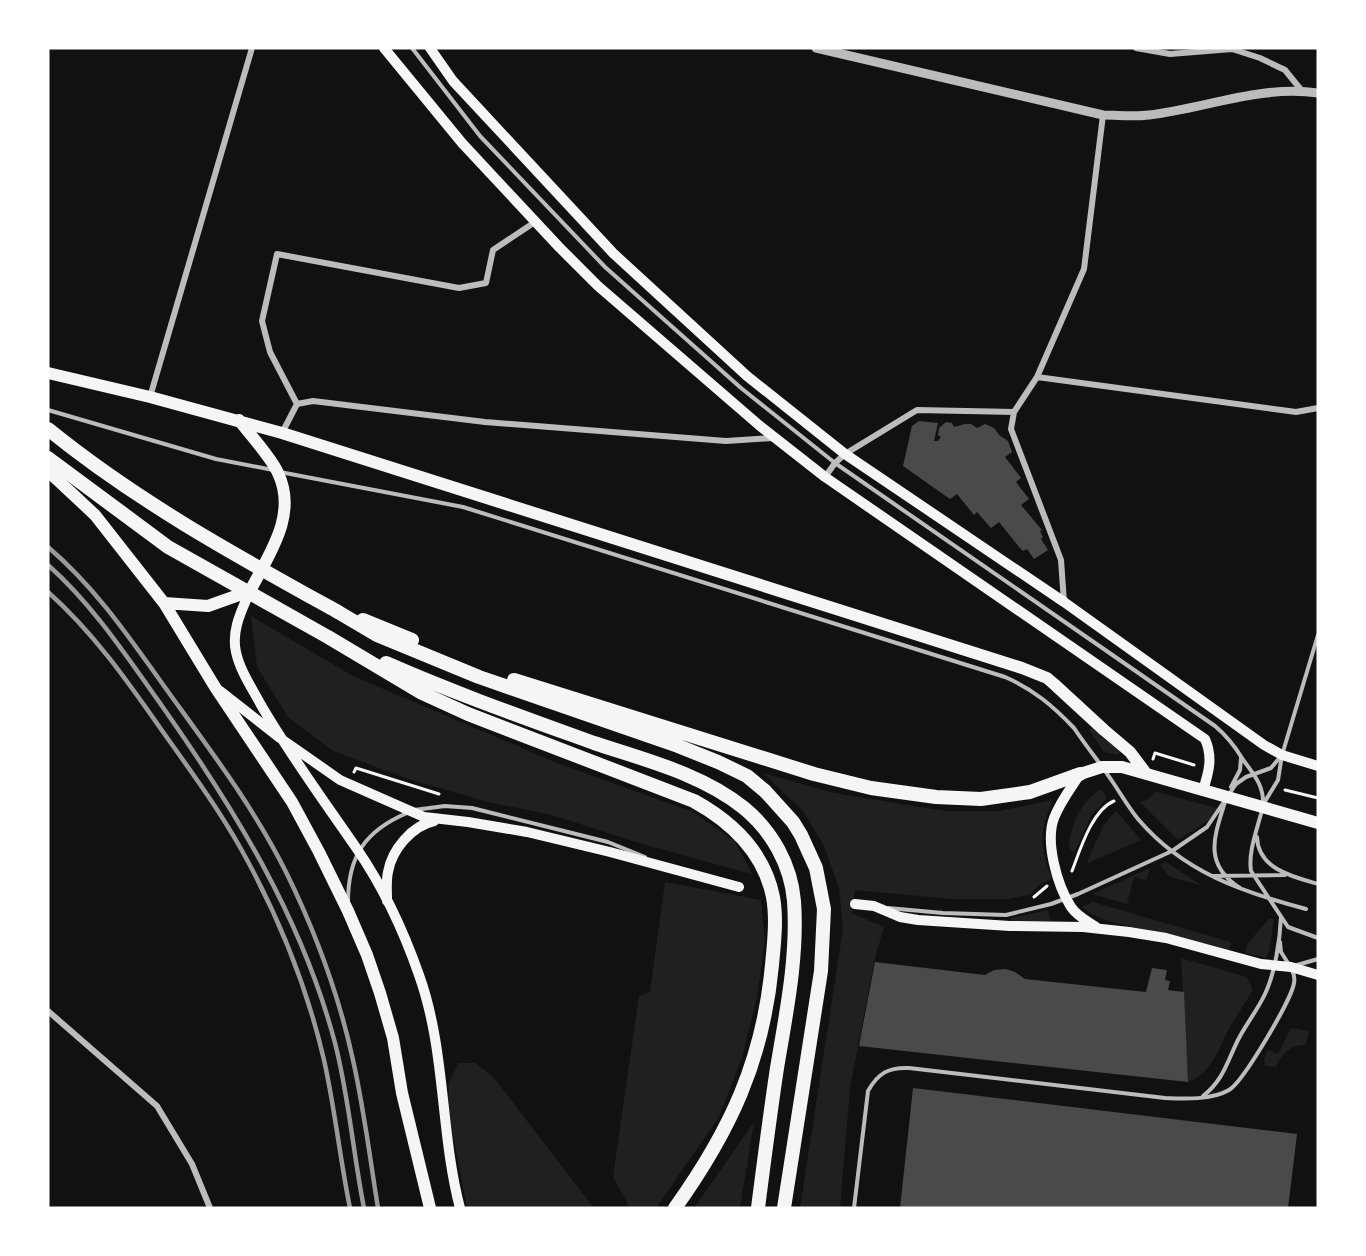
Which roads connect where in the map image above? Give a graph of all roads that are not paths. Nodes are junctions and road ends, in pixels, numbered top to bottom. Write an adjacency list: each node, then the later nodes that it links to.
1 (252, 48): 16 (street)
2 (384, 48): 11 (main road)
3 (412, 48): 27 (lane)
4 (430, 48): 25 (main road)
5 (816, 48): 10 (street)
6 (1136, 48): 7 (street)
7 (1146, 49): 8 (street)
8 (1302, 91): 9 (street); 10 (street)
9 (1318, 93)
10 (1103, 115): 14 (street)
11 (535, 222): 17 (street); 24 (main road)
12 (48, 366): 15 (main road)
13 (48, 373): 15 (main road)
14 (1038, 376): 18 (street); 20 (street)
15 (75, 379): 16 (main road)
16 (150, 397): 21 (main road)
17 (297, 404): 23 (street); 24 (street)
18 (1318, 408)
19 (48, 410): 29 (lane)
20 (1014, 412): 25 (street); 32 (street)
21 (239, 420): 23 (main road); 29 (main road)
22 (48, 429): 34 (highway)
23 (282, 433): 43 (main road)
24 (774, 437): 30 (main road)
25 (845, 454): 27 (street); 32 (main road)
26 (48, 458): 36 (highway)
27 (835, 463): 30 (street); 40 (lane)
28 (48, 471): 33 (main road)
29 (278, 471): 31 (main road); 42 (lane)
30 (825, 477): 46 (main road)
31 (250, 591): 33 (main road); 38 (main road)
32 (1064, 602): 39 (main road)
33 (165, 603): 37 (main road)
34 (333, 609): 45 (highway); 85 (highway)
35 (1318, 635): 39 (lane)
36 (328, 637): 83 (highway); 84 (highway)
37 (215, 687): 38 (main road); 69 (main road)
38 (280, 738): 49 (main road); 53 (main road)
39 (1282, 755): 41 (main road); 44 (lane); 48 (lane)
40 (1241, 757): 44 (lane); 47 (lane)
41 (1318, 766)
42 (1102, 767): 43 (main road); 45 (main road); 54 (lane)
43 (1145, 772): 46 (main road)
44 (1254, 773): 47 (lane); 48 (lane)
45 (1080, 774): 63 (main road)
46 (1203, 790): 47 (main road)
47 (1227, 797): 48 (main road); 54 (lane); 59 (lane)
48 (1263, 807): 51 (main road); 52 (lane)
49 (411, 811): 50 (main road); 53 (lane); 55 (lane)
50 (439, 820): 55 (main road); 65 (main road)
51 (1318, 823)
52 (1257, 832): 56 (lane); 57 (lane)
53 (358, 850): 65 (main road); 69 (lane)
54 (1172, 851): 58 (lane); 63 (lane)
55 (664, 867): 61 (main road)
56 (1254, 875): 57 (lane); 59 (lane); 64 (lane)
57 (1289, 875): 60 (lane)
58 (1209, 876): 59 (lane); 62 (lane)
59 (1225, 876): 62 (lane)
60 (1318, 884)
61 (739, 887)
62 (1252, 895): 64 (lane)
63 (1067, 898): 67 (lane); 71 (main road)
64 (1269, 900): 68 (lane); 70 (lane)
65 (387, 901): 82 (main road)
66 (855, 904): 67 (main road)
67 (874, 906): 71 (main road)
68 (1306, 909)
69 (348, 911): 81 (main road)
70 (1282, 916): 72 (lane); 73 (lane)
71 (1097, 928): 75 (main road)
72 (1318, 938)
73 (1280, 942): 75 (lane); 76 (lane)
74 (1318, 959): 76 (lane)
75 (1273, 964): 76 (main road); 79 (lane)
76 (1291, 967): 77 (main road); 79 (lane)
77 (1318, 975)
78 (48, 1011): 80 (street)
79 (1202, 1096): 86 (lane)
80 (210, 1208)
81 (430, 1208)
82 (460, 1208)
83 (675, 1208)
84 (758, 1208)
85 (784, 1208)
86 (854, 1208)

